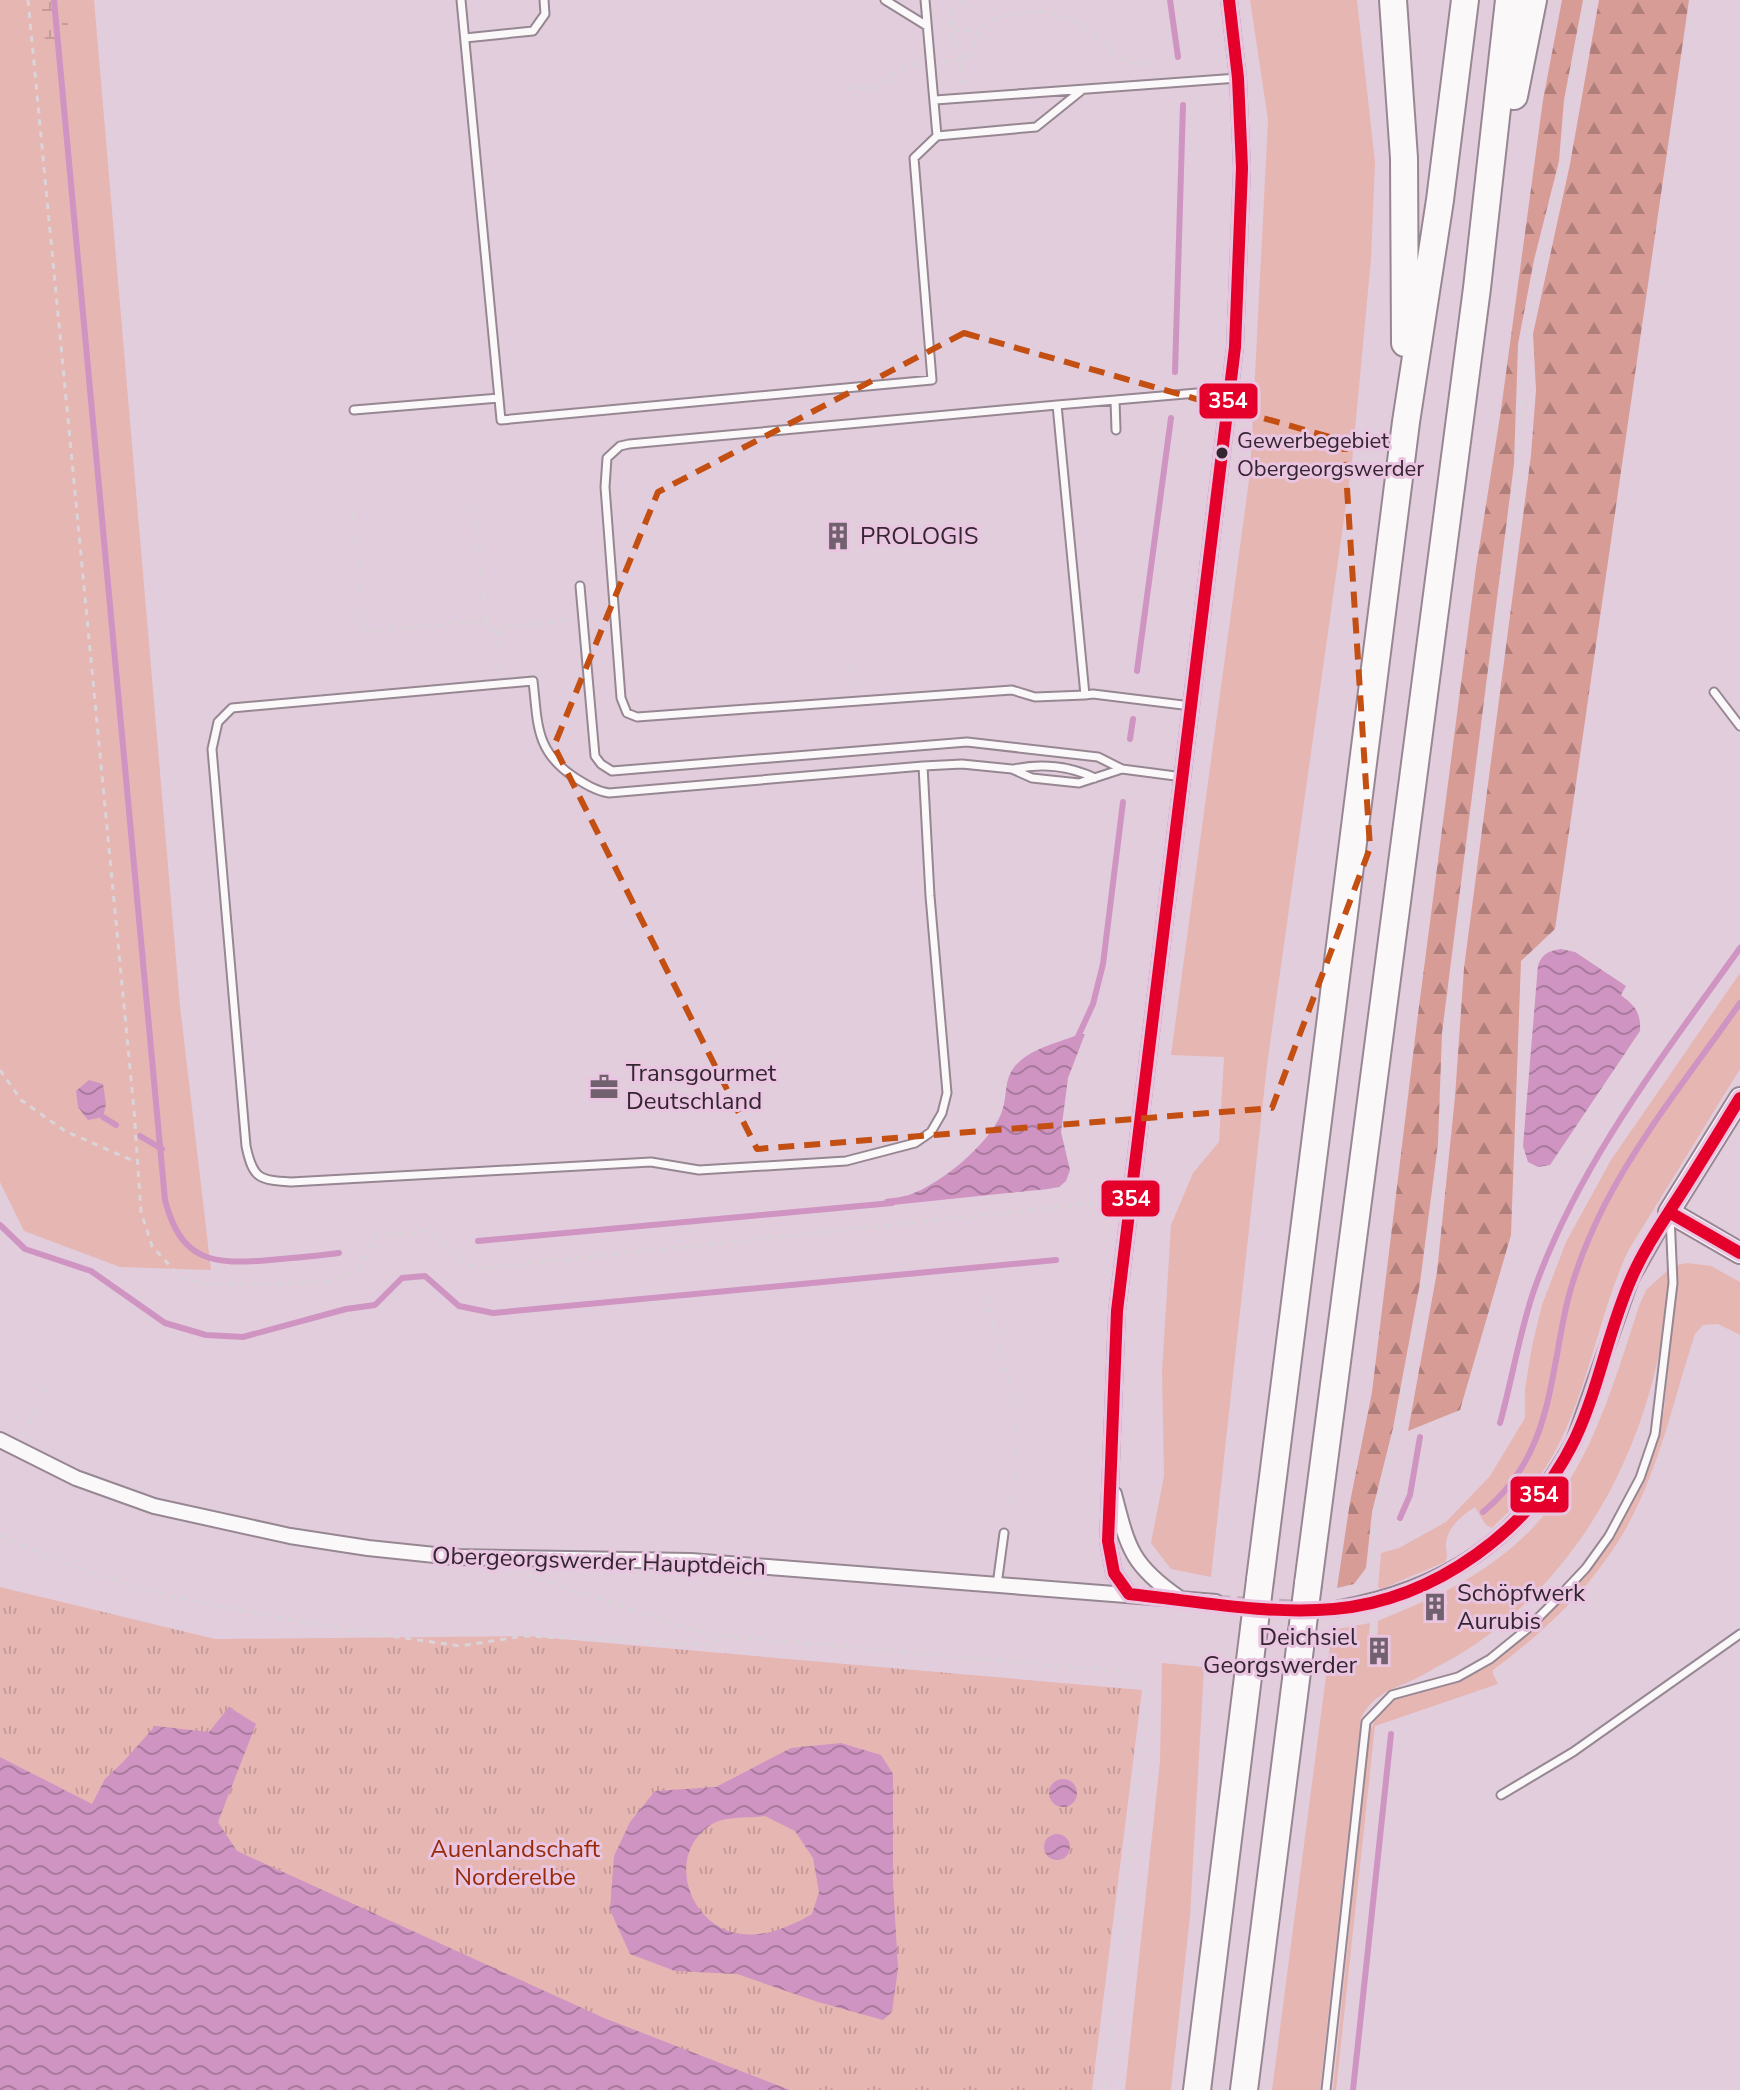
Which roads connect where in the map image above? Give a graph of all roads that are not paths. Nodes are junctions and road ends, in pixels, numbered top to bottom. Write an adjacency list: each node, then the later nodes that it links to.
1 (461, 0): 11 (lane)
2 (544, 0): 11 (lane)
3 (885, 0): 10 (lane)
4 (925, 0): 10 (lane)
5 (1229, 0): 12 (street)
6 (1393, 0): 22 (highway)
7 (1465, 0): 22 (highway)
8 (1509, 0): 16 (highway)
9 (1533, 0): 16 (highway)
10 (927, 26): 14 (lane)
11 (465, 38): 18 (lane)
12 (1238, 78): 13 (lane); 17 (street)
13 (1082, 90): 14 (lane); 15 (lane)
14 (935, 100): 15 (lane)
15 (937, 136): 18 (lane)
16 (1477, 288): 48 (highway, bridge)
17 (1229, 397): 19 (lane); 27 (street)
18 (499, 398): 21 (lane)
19 (1115, 400): 20 (lane); 23 (lane)
20 (1057, 405): 26 (lane); 26 (lane)
21 (354, 410)
22 (1406, 422): 47 (highway, bridge)
23 (1116, 430)
24 (580, 586): 31 (lane)
25 (1714, 692): 28 (lane)
26 (1085, 695): 27 (lane)
27 (1191, 706): 32 (street)
28 (1740, 726)
29 (923, 766): 29 (lane); 30 (lane)
30 (1012, 769): 33 (lane); 33 (lane)
31 (1122, 769): 32 (lane); 33 (lane)
32 (1183, 777): 38 (street)
33 (1096, 778)
34 (1740, 1098): 35 (street)
35 (1669, 1212): 36 (street); 44 (street); 49 (lane)
36 (1740, 1253)
37 (0, 1440): 40 (street, Obergeorgswerder Hauptdeich)
38 (1111, 1480): 41 (street); 42 (street)
39 (1004, 1533): 40 (lane)
40 (997, 1585): 41 (street, Obergeorgswerder Hauptdeich)
41 (1129, 1594): 42 (street, Obergeorgswerder Hauptdeich)
42 (1179, 1598): 43 (street, Obergeorgswerder Hauptdeich)
43 (1216, 1602)
44 (1335, 1609)
45 (1740, 1634): 46 (lane)
46 (1501, 1795)
47 (1197, 2090)
48 (1244, 2090)
49 (1326, 2090)

